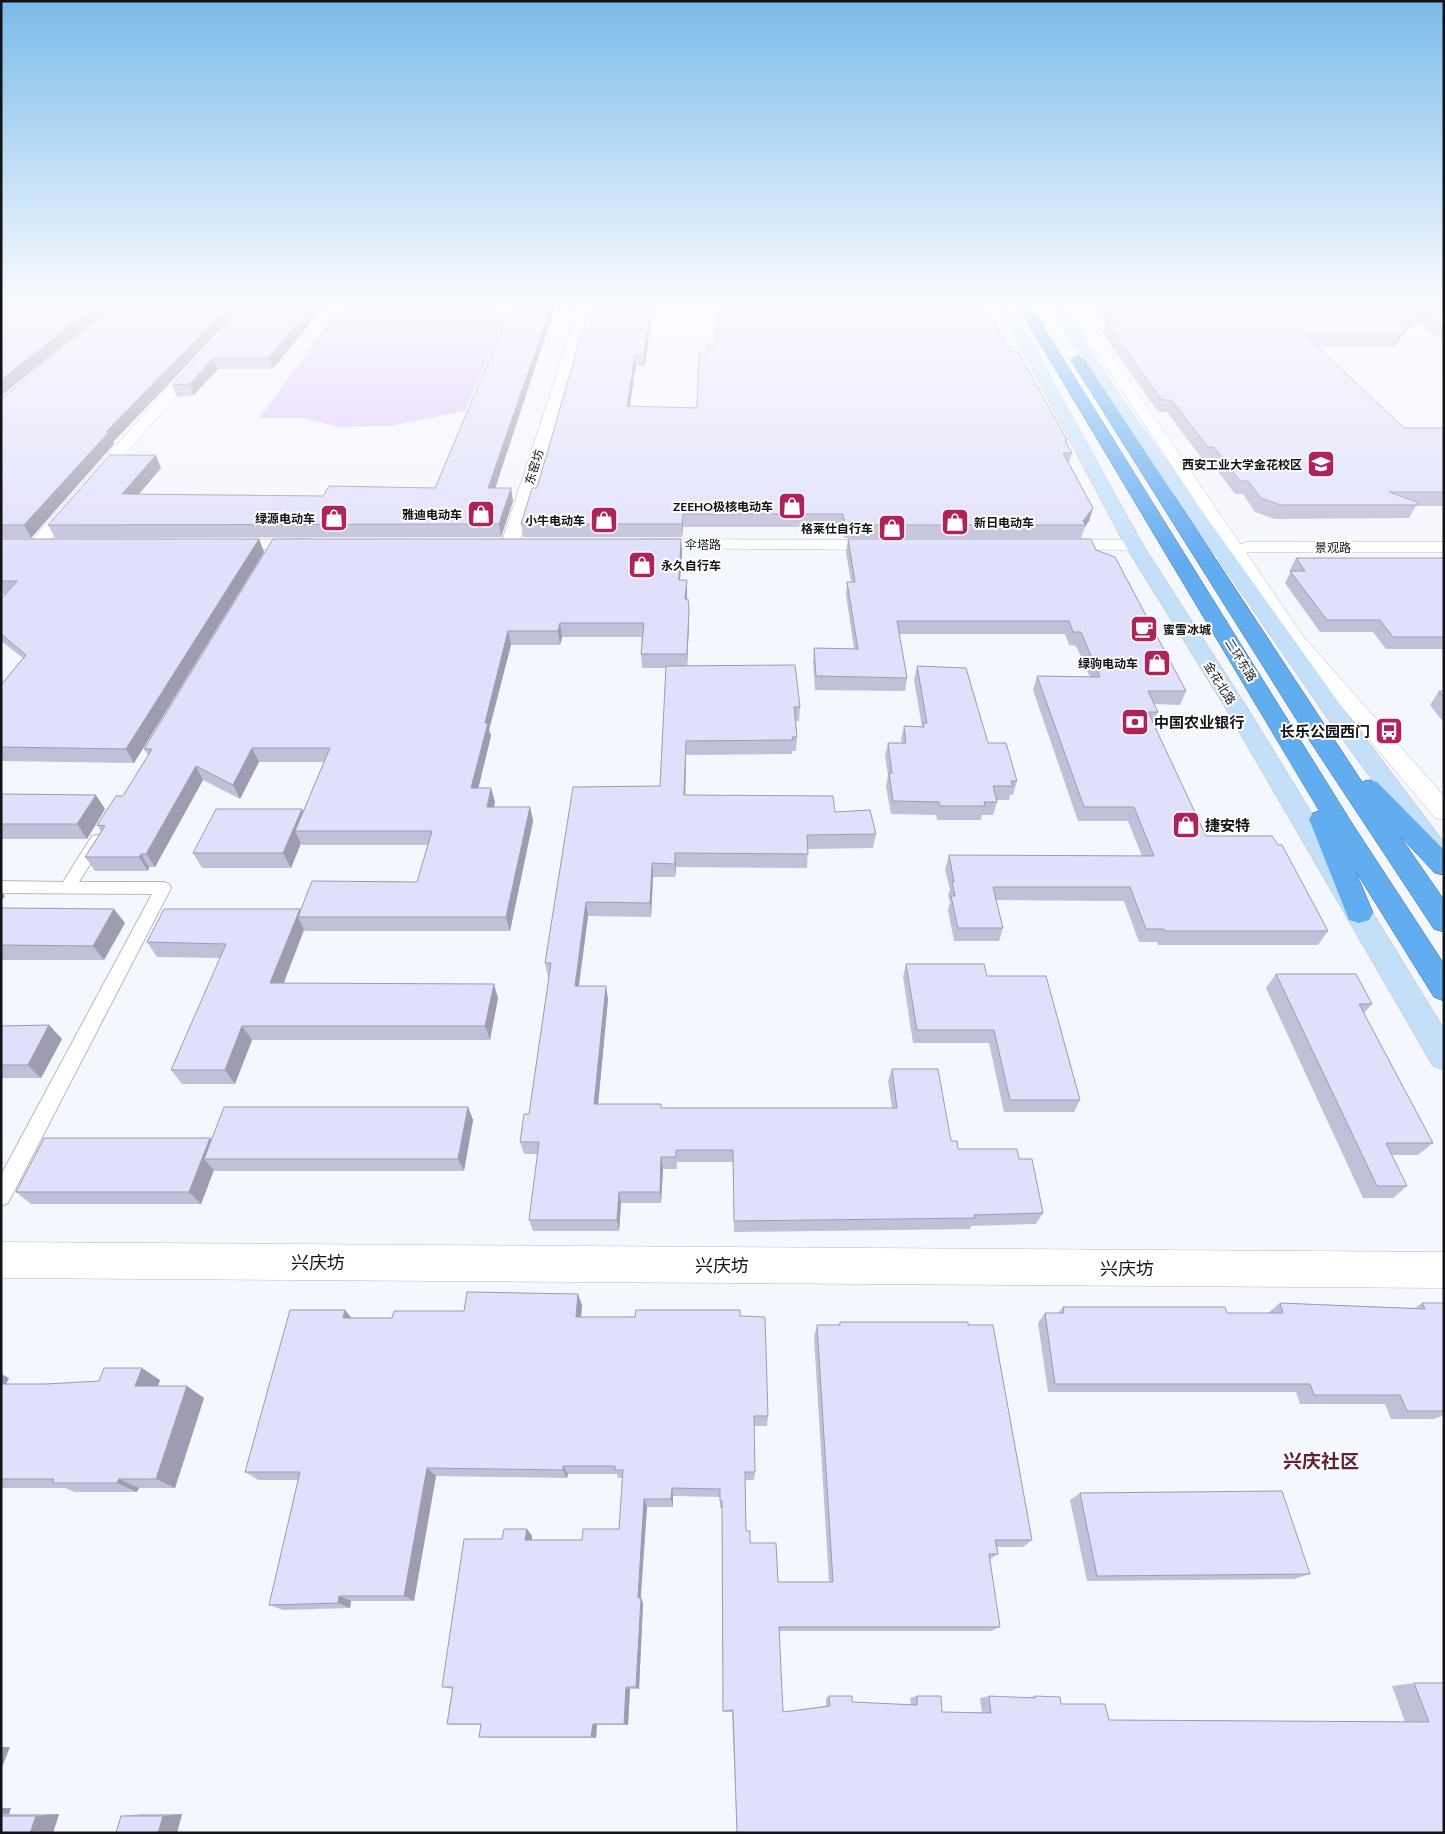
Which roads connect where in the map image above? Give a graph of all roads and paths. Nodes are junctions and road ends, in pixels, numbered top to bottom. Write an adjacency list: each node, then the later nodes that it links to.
1 (174, 390): 18 (street)
2 (559, 390): 10 (street, 东窑坊)
3 (1050, 390): 17 (main road, 金花北路)
4 (1075, 390): 22 (highway, 二环东路)
5 (1097, 390): 23 (highway, 二环东路)
6 (1110, 390): 20 (main road)
7 (1126, 390): 20 (street)
8 (324, 544): 14 (street)
9 (491, 544): 10 (street)
10 (510, 544): 11 (street)
11 (530, 544)
12 (629, 544): 15 (street, 伞塔路)
13 (206, 545): 14 (street)
14 (275, 545): 21 (lane)
15 (905, 545)
16 (1043, 545): 17 (street)
17 (1134, 545): 30 (main road, 金花北路)
18 (56, 546)
19 (1444, 547): 20 (street, 景观路)
20 (1230, 553): 24 (street); 26 (main road)
21 (265, 561)
22 (1291, 741): 30 (highway); 32 (highway, 二环东路)
23 (1322, 741): 27 (highway); 31 (highway, 二环东路)
24 (1444, 812)
25 (104, 828): 29 (lane)
26 (1444, 860)
27 (1444, 866)
28 (1, 887): 29 (lane)
29 (68, 887): 34 (lane)
30 (1359, 913): 33 (main road, 金花北路)
31 (1444, 922)
32 (1444, 989)
33 (1444, 1057)
34 (1, 1196)
35 (1, 1260): 36 (street, 兴庆坊)
36 (1444, 1270)

